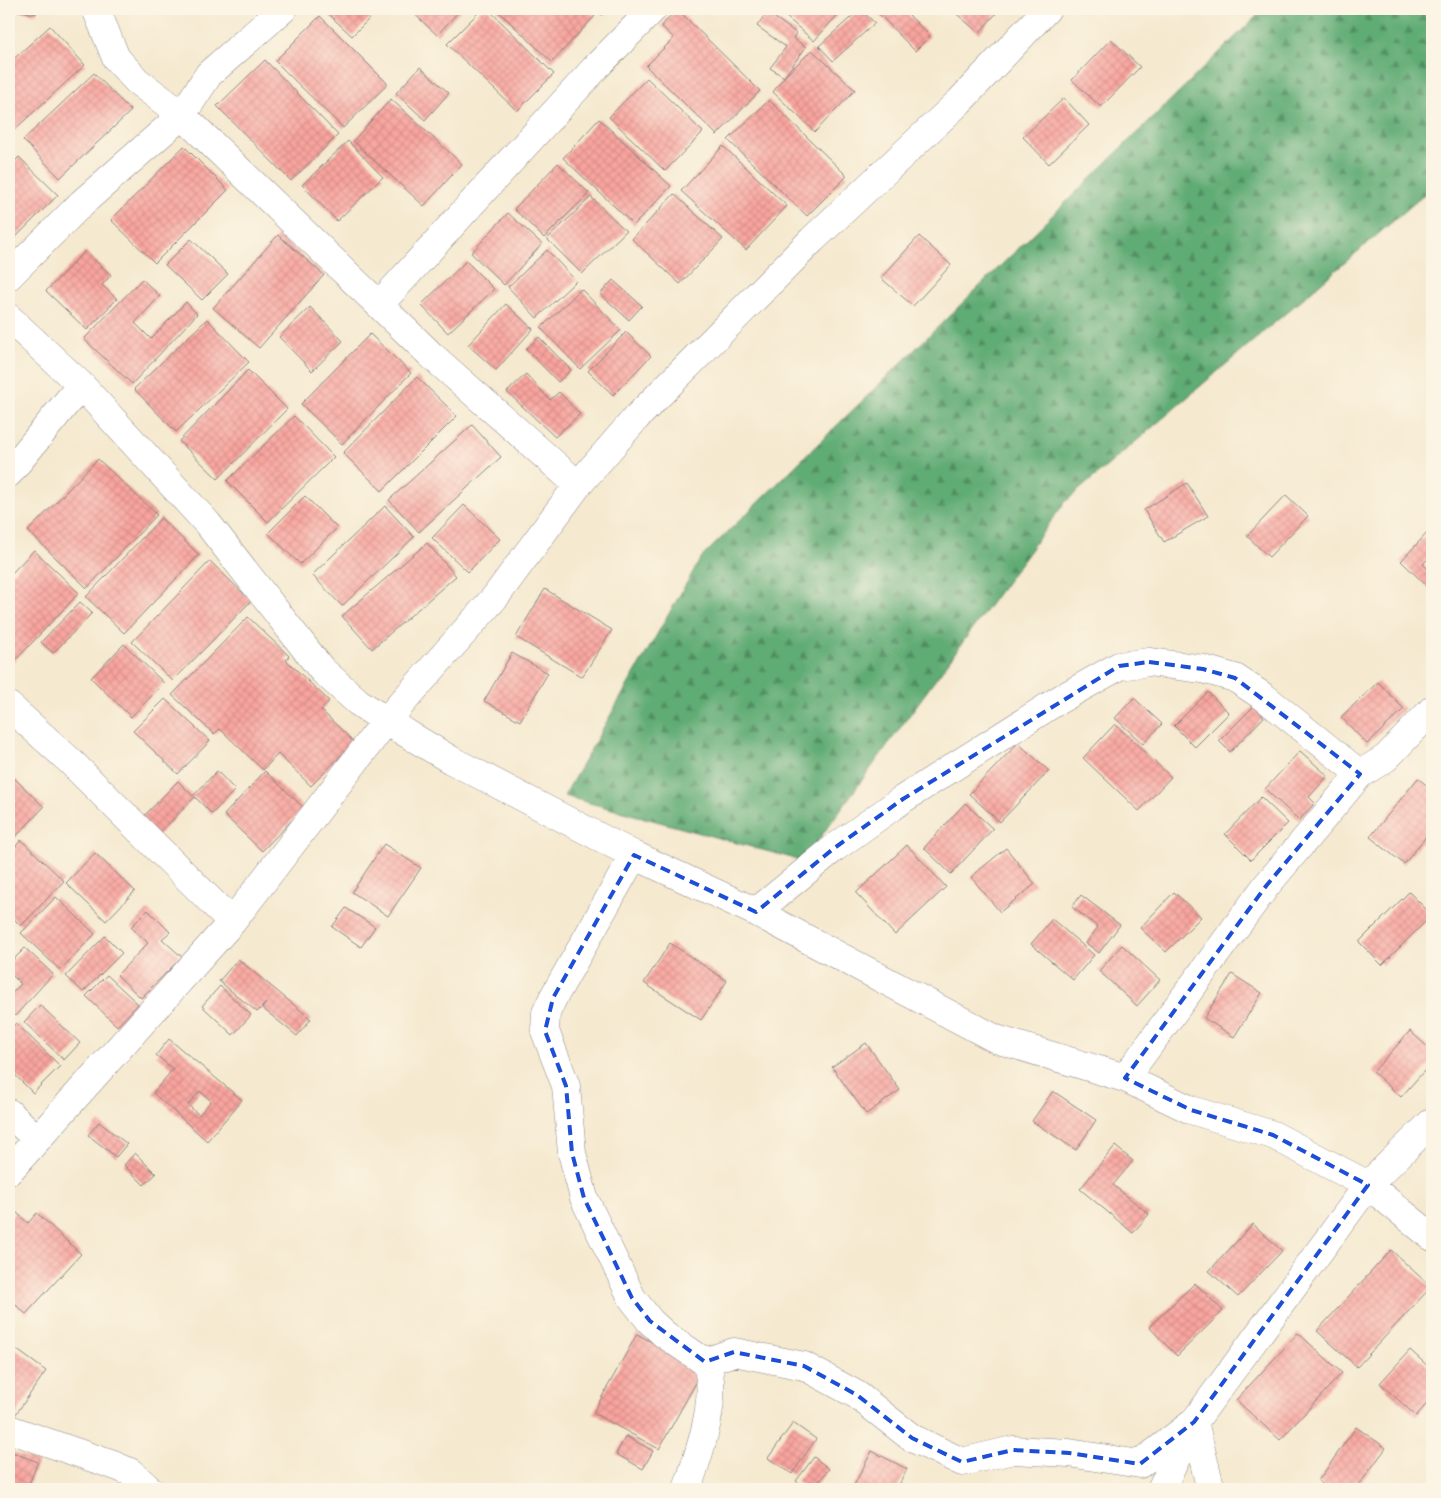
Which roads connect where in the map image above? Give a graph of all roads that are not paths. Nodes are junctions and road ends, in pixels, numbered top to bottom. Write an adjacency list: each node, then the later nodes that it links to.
1 (96, 9): 5 (street)
2 (282, 9): 5 (street)
3 (653, 9): 7 (street)
4 (1048, 9): 11 (street)
5 (182, 115): 6 (street); 7 (street)
6 (9, 276)
7 (379, 305): 11 (street)
8 (9, 318): 9 (street)
9 (81, 385): 10 (street); 14 (street)
10 (9, 473)
11 (578, 484): 14 (street)
12 (9, 706): 18 (street)
13 (1432, 710): 15 (street)
14 (386, 721): 16 (street); 18 (street)
15 (1360, 774): 17 (street); 19 (street)
16 (634, 855): 17 (street); 26 (street)
17 (756, 912): 19 (street)
18 (232, 922): 22 (street)
19 (1125, 1078): 24 (street)
20 (9, 1112): 22 (street)
21 (1432, 1122): 24 (street)
22 (37, 1139): 23 (street)
23 (9, 1171)
24 (1368, 1185): 25 (street); 27 (street)
25 (1432, 1237)
26 (705, 1362): 27 (street); 30 (street)
27 (1194, 1422): 31 (street); 32 (street)
28 (9, 1429): 29 (street)
29 (150, 1489)
30 (687, 1489)
31 (1161, 1489)
32 (1213, 1489)

